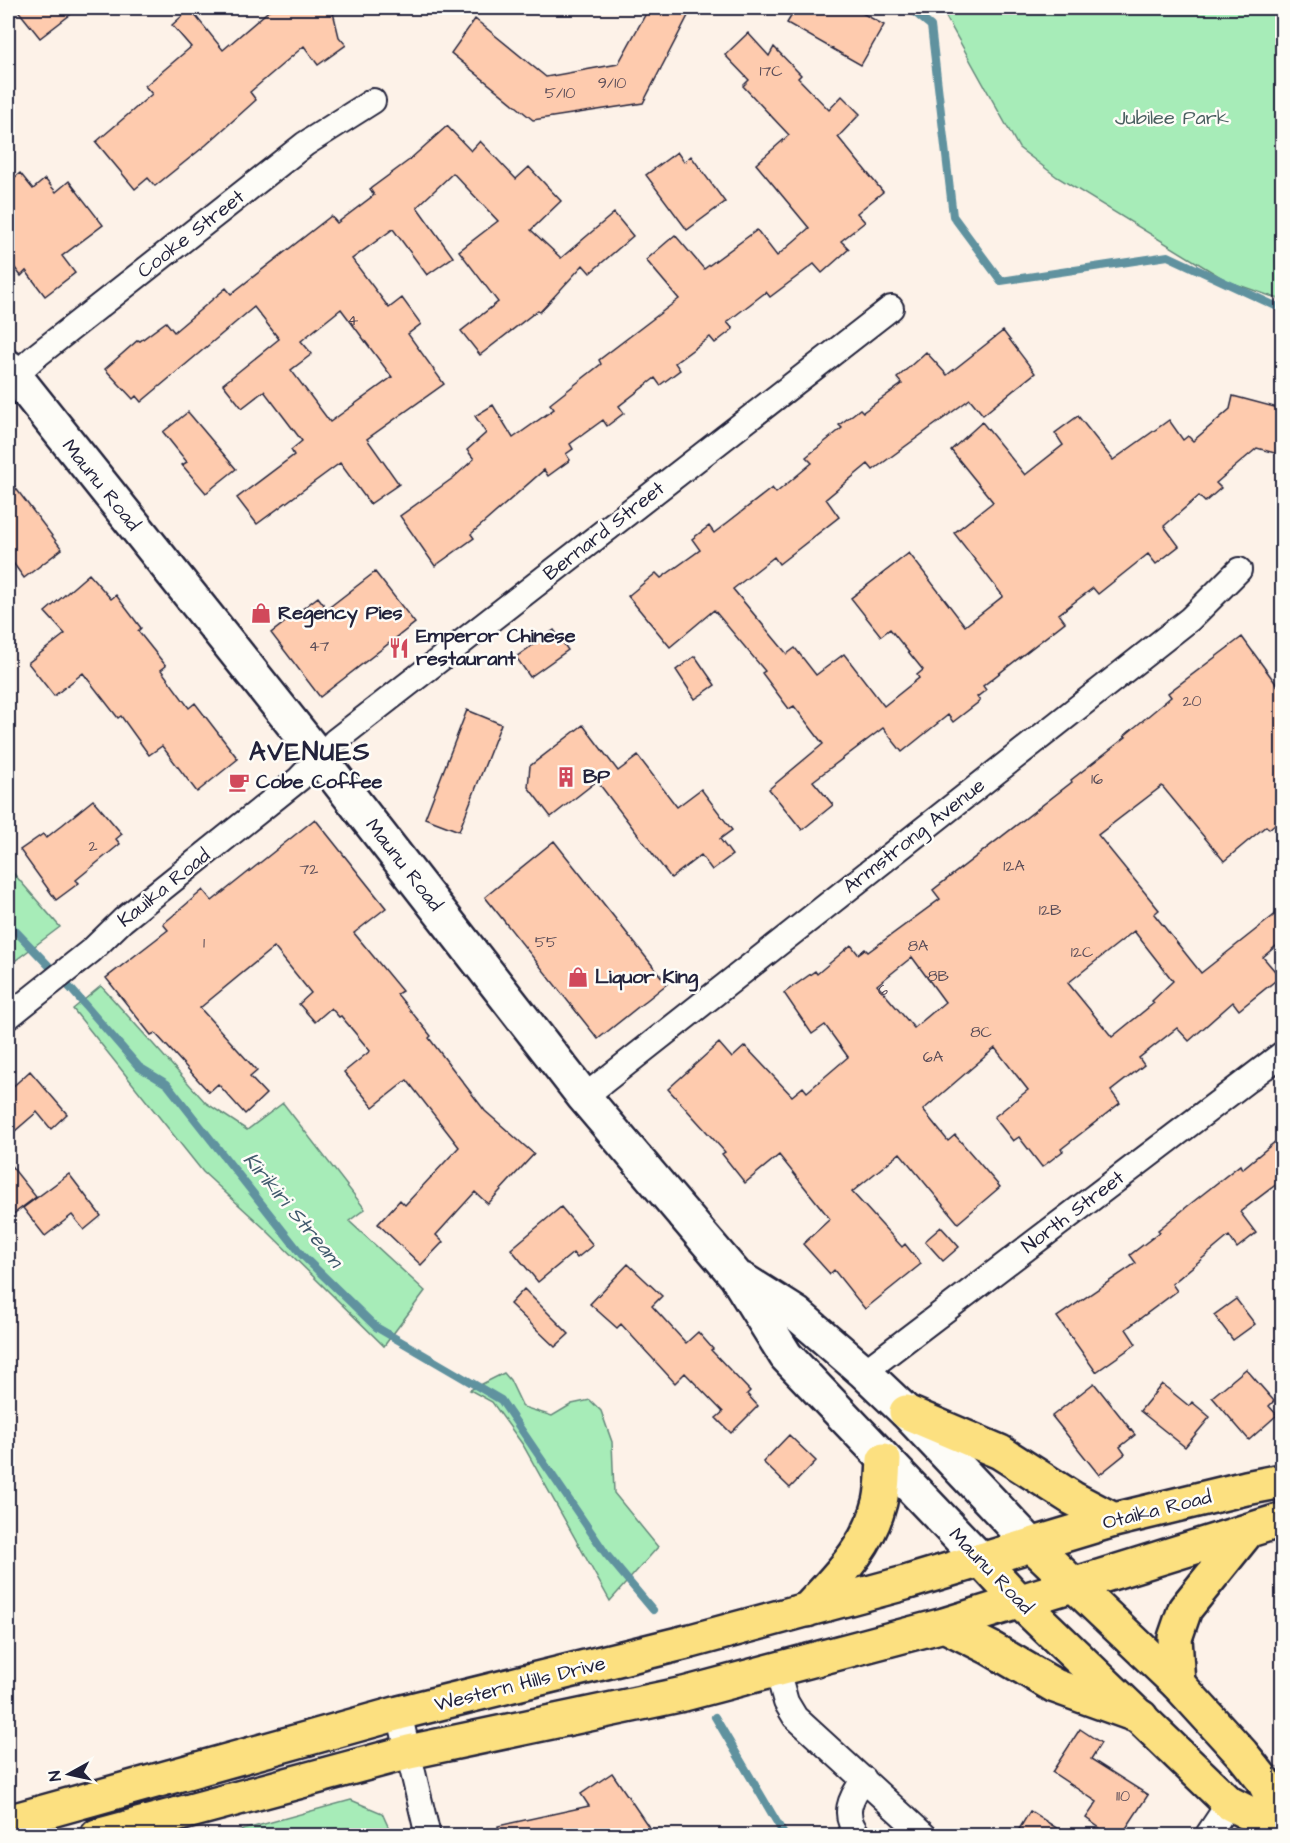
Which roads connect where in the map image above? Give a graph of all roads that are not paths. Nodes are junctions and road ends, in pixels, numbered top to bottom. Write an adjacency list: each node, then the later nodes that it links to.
1 (373, 101): 3 (street, Cooke Street)
2 (891, 308): 5 (street, Bernard Street)
3 (11, 372): 5 (main road, Maunu Road)
4 (1239, 570): 8 (street, Armstrong Avenue)
5 (320, 758): 6 (street, Kauika Road); 8 (main road, Maunu Road)
6 (8, 1017)
7 (1282, 1054): 10 (street, North Street)
8 (584, 1096): 9 (main road, Maunu Road)
9 (736, 1276): 10 (main road, Maunu Road); 12 (main road, Maunu Road)
10 (864, 1372): 11 (main road, Maunu Road)
11 (906, 1412): 14 (main road); 17 (main road, Maunu Road)
12 (884, 1460): 18 (main road, Maunu Road); 21 (main road)
13 (1282, 1481): 14 (main road, Otaika Road)
14 (1114, 1520): 17 (main road, Otaika Road)
15 (1282, 1520): 16 (main road)
16 (1247, 1532): 19 (main road); 24 (main road)
17 (1032, 1545): 18 (main road, Western Hills Drive); 19 (main road, Maunu Road)
18 (981, 1560): 20 (main road, Maunu Road); 21 (main road, Western Hills Drive)
19 (1072, 1584): 20 (main road, Western Hills Drive); 24 (main road, Maunu Road)
20 (1019, 1601): 22 (main road, Western Hills Drive); 26 (main road, Maunu Road)
21 (807, 1610): 25 (main road, Western Hills Drive)
22 (944, 1625): 23 (main road, Western Hills Drive); 26 (main road)
23 (777, 1670): 27 (main road, Western Hills Drive); 28 (street)
24 (1178, 1684): 30 (main road, Maunu Road)
25 (399, 1713): 27 (street); 31 (main road, Western Hills Drive)
26 (1141, 1717): 29 (main road, Maunu Road)
27 (409, 1752): 33 (main road, Western Hills Drive); 34 (street)
28 (864, 1779): 35 (street); 36 (street)
29 (1229, 1803): 32 (main road, Maunu Road); 37 (street)
30 (1282, 1817)
31 (9, 1827)
32 (1282, 1830)
33 (97, 1836)
34 (428, 1836)
35 (858, 1836)
36 (925, 1836)
37 (1207, 1836)

